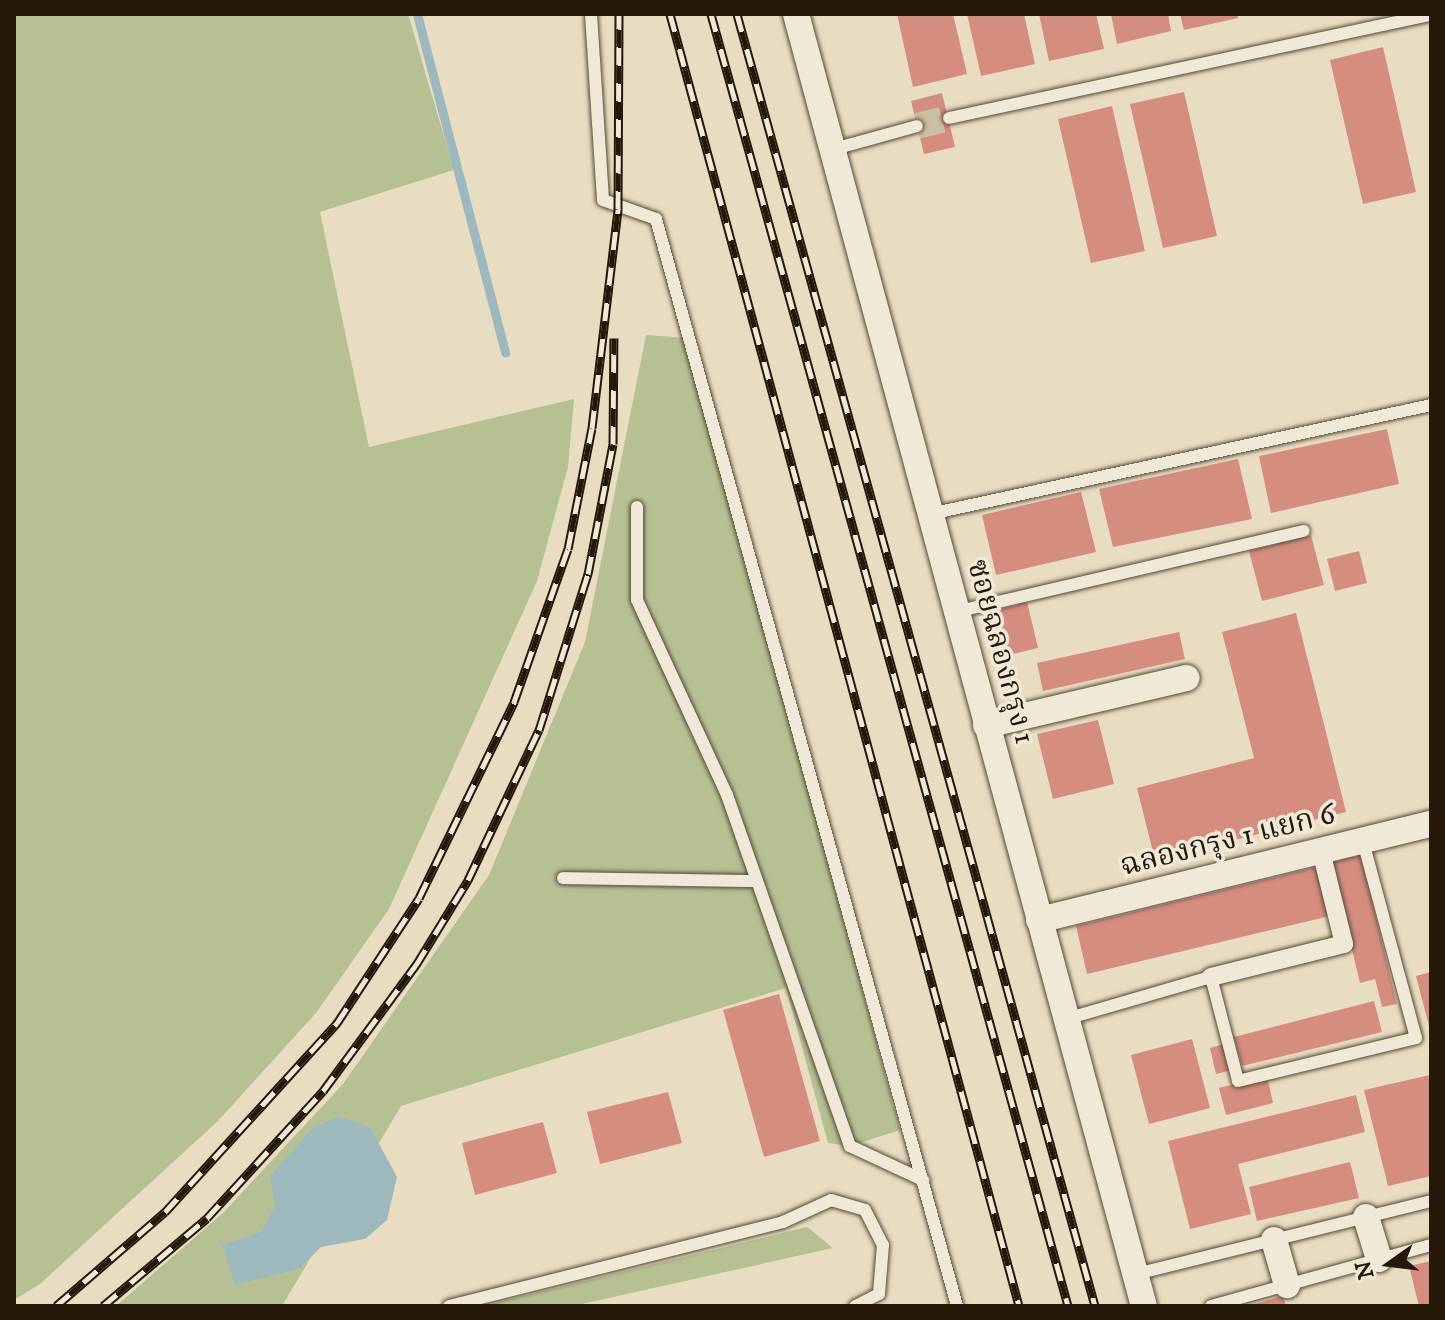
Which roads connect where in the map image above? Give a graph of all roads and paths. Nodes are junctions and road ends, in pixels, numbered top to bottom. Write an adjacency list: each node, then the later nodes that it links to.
1 (591, 14): 22 (lane)
2 (796, 14): 6 (street, ซอยฉลองกรุง 1)
3 (1431, 15): 4 (lane)
4 (949, 118)
5 (917, 126): 6 (lane)
6 (834, 149): 9 (street, ซอยฉลองกรุง 1)
7 (1431, 405): 9 (lane)
8 (637, 507): 18 (lane)
9 (930, 514): 11 (street, ซอยฉลองกรุง 1)
10 (1304, 531): 11 (lane)
11 (955, 612): 13 (street, ซอยฉลองกรุง 1)
12 (1187, 678): 13 (street)
13 (986, 725): 19 (street, ซอยฉลองกรุง 1)
14 (1431, 824): 15 (street, ฉลองกรุง 1 แยก 6)
15 (1363, 841): 16 (street, ฉลองกรุง 1 แยก 6); 20 (lane)
16 (1321, 851): 19 (street, ฉลองกรุง 1 แยก 6); 20 (street)
17 (563, 878): 18 (lane)
18 (757, 881): 22 (lane)
19 (1039, 920): 21 (street, ซอยฉลองกรุง 1)
20 (1211, 977): 21 (lane)
21 (1066, 1019): 28 (street, ซอยฉลองกรุง 1)
22 (923, 1180): 32 (lane)
23 (1431, 1201): 24 (lane)
24 (1366, 1217): 25 (lane); 27 (street)
25 (1274, 1240): 28 (lane); 29 (street)
26 (1431, 1245): 27 (lane)
27 (1379, 1259): 29 (lane)
28 (1136, 1274): 33 (street, ซอยฉลองกรุง 1)
29 (1287, 1285): 34 (lane)
30 (449, 1306): 31 (lane)
31 (855, 1306)
32 (957, 1306)
33 (1144, 1306)
34 (1211, 1306)

